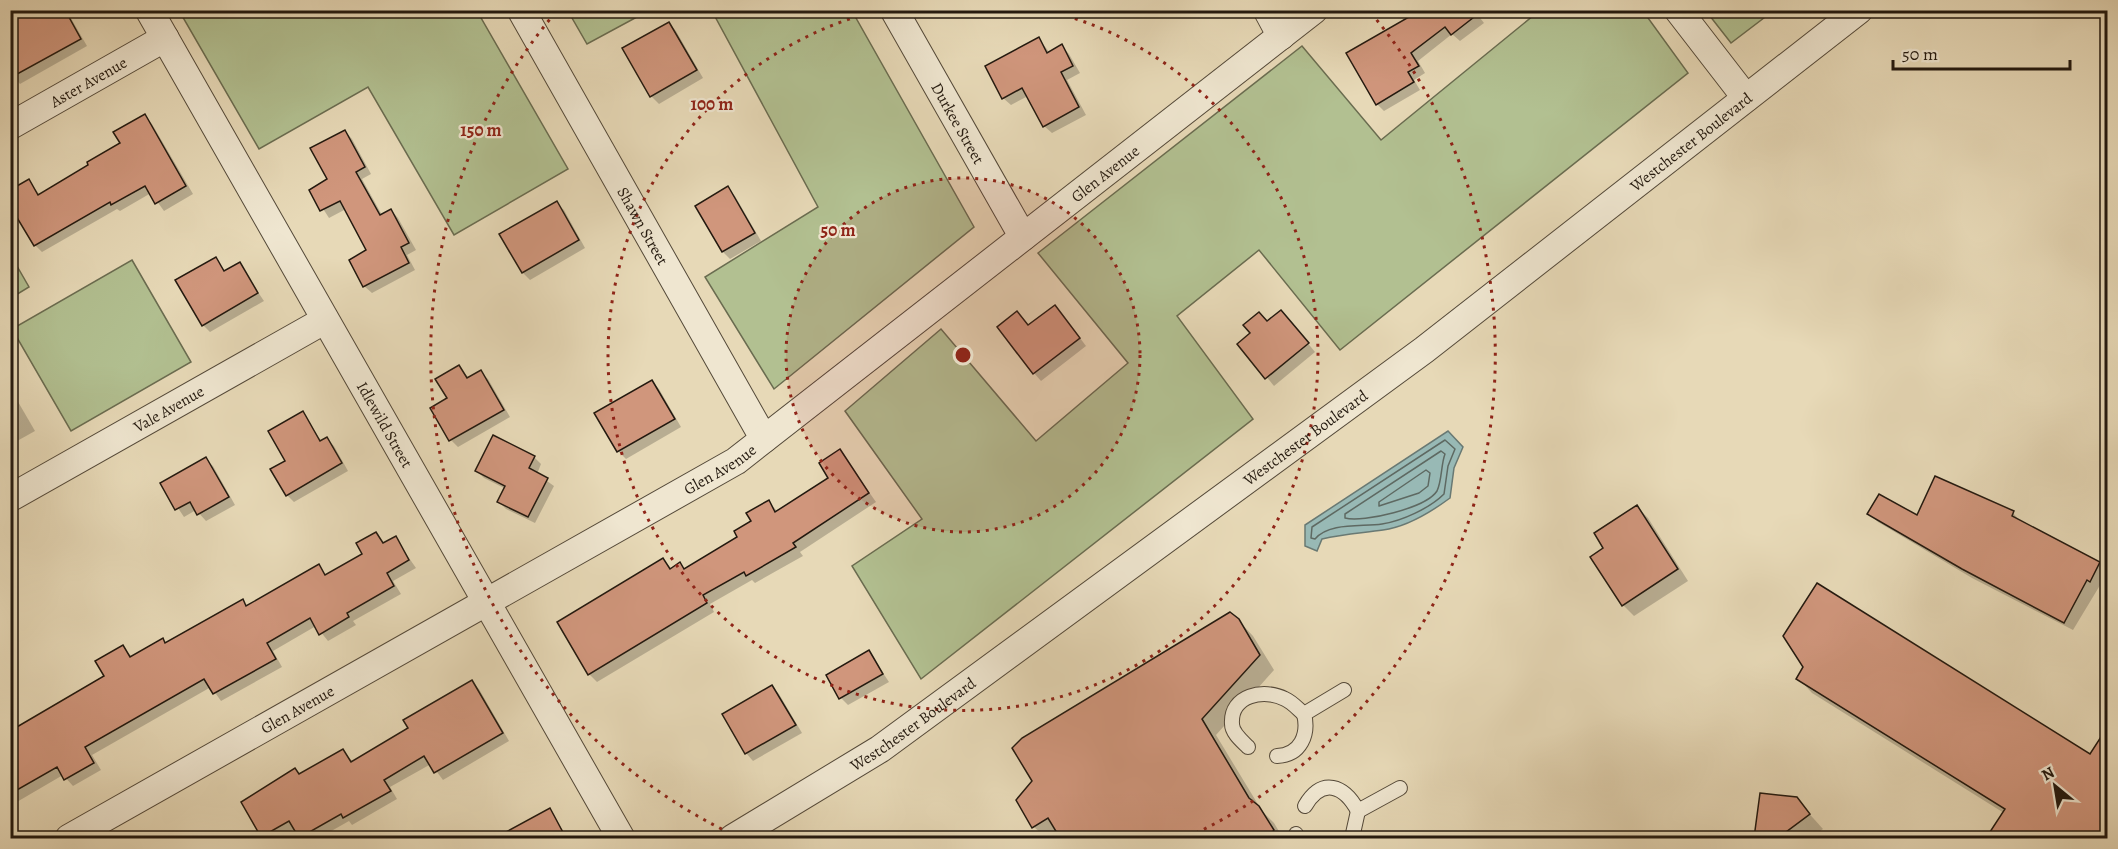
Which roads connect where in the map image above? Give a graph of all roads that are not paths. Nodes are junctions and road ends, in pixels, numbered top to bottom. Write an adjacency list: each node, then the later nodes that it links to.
1 (149, 10): 9 (street, Idlewild Street)
2 (521, 10): 14 (street, Shawn Street)
3 (894, 10): 12 (street, Durkee Street)
4 (1267, 10): 8 (street)
5 (1314, 10): 8 (street, Glen Avenue)
6 (1678, 10): 10 (street)
7 (1859, 10): 10 (street, Westchester Boulevard)
8 (1281, 36): 12 (street, Glen Avenue)
9 (165, 38): 11 (street, Aster Avenue); 13 (street, Idlewild Street)
10 (1746, 98): 26 (street, Westchester Boulevard)
11 (10, 126)
12 (1023, 237): 14 (street, Glen Avenue)
13 (325, 320): 15 (street, Vale Avenue); 16 (street, Idlewild Street)
14 (764, 439): 16 (street, Glen Avenue)
15 (10, 498)
16 (485, 603): 24 (street, Glen Avenue); 25 (street, Idlewild Street)
17 (1344, 690): 18 (lane)
18 (1304, 714): 19 (lane); 20 (lane)
19 (1248, 747)
20 (1277, 756)
21 (1400, 788): 23 (lane)
22 (1305, 806): 23 (lane)
23 (1358, 811): 27 (lane)
24 (69, 838)
25 (621, 838)
26 (733, 838)
27 (1352, 838)

